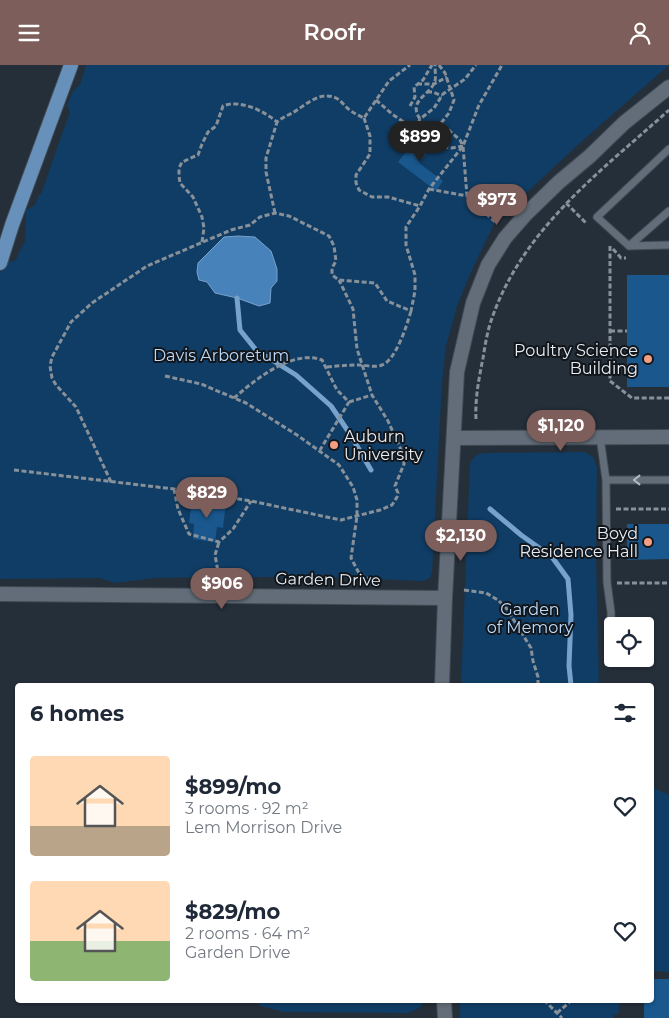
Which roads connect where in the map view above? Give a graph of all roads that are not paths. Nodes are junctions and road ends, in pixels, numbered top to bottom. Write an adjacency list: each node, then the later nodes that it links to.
1 (71, 65): 7 (main road)
2 (669, 87): 10 (street)
3 (669, 149): 6 (lane)
4 (669, 211): 6 (lane)
5 (669, 245): 6 (lane)
6 (629, 246)
7 (0, 263)
8 (600, 437): 9 (street); 10 (street); 11 (lane)
9 (669, 437)
10 (454, 438): 14 (street)
11 (606, 480): 12 (lane, one-way to 11); 15 (lane)
12 (669, 480)
13 (0, 594): 14 (street, Garden Drive)
14 (445, 598): 16 (street)
15 (611, 617)
16 (442, 683)
17 (444, 1003): 18 (street)
18 (445, 1018)

